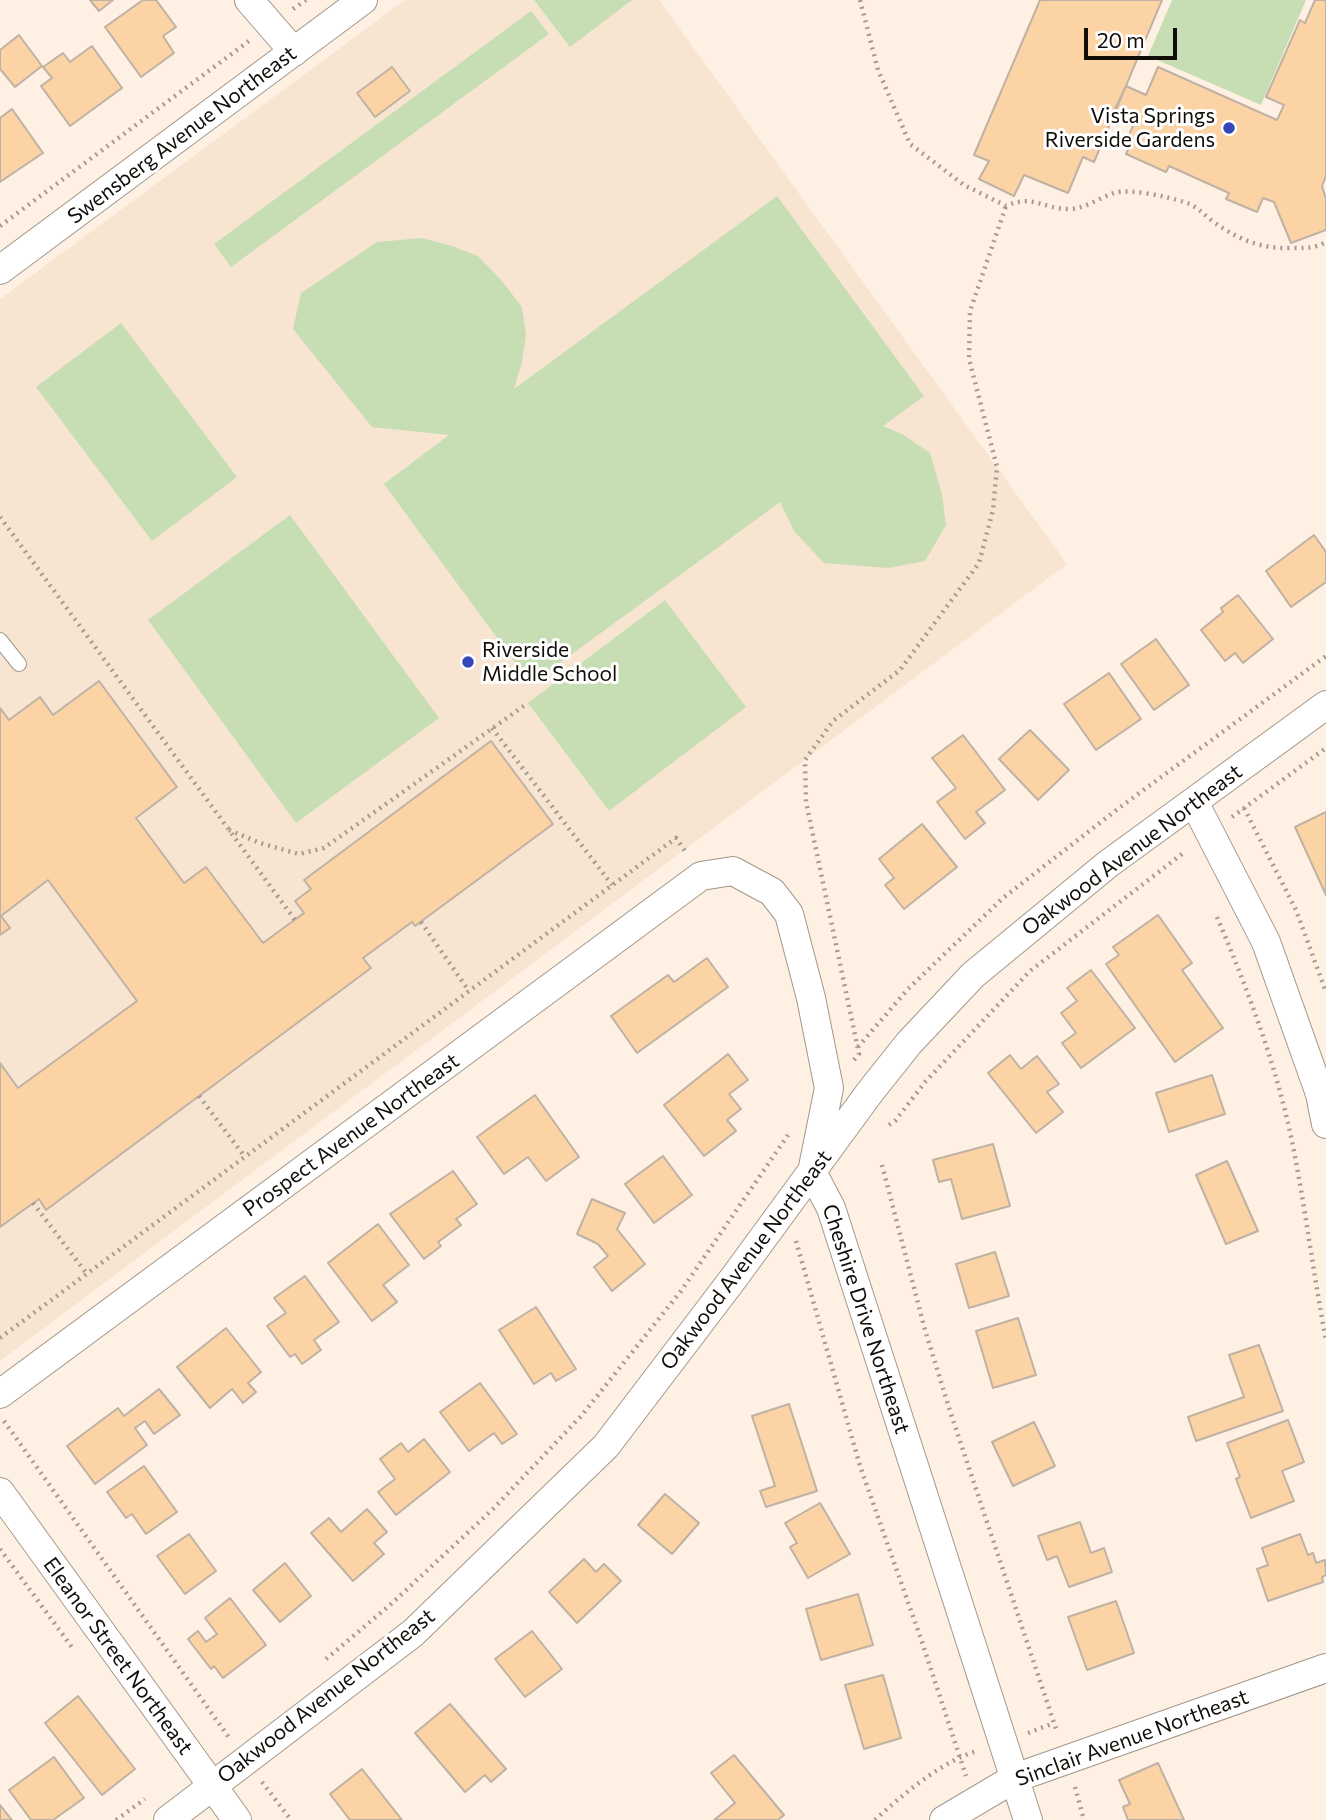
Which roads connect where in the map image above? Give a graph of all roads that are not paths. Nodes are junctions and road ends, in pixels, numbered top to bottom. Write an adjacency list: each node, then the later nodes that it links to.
1 (249, 0): 3 (street)
2 (363, 0): 3 (street, Swensberg Avenue Northeast)
3 (293, 52): 4 (street, Swensberg Avenue Northeast)
4 (0, 270)
5 (0, 640): 6 (lane)
6 (19, 664)
7 (1326, 705): 8 (street, Oakwood Avenue Northeast)
8 (1194, 802): 9 (street); 10 (street, Oakwood Avenue Northeast)
9 (1326, 1124)
10 (812, 1172): 11 (street, Prospect Avenue Northeast); 14 (street, Cheshire Drive Northeast); 15 (street, Oakwood Avenue Northeast)
11 (0, 1394)
12 (0, 1492): 15 (street, Eleanor Street Northeast)
13 (1326, 1668): 14 (street, Sinclair Avenue Northeast)
14 (1015, 1778): 18 (street, Sinclair Avenue Northeast); 19 (street, Cheshire Drive Northeast)
15 (212, 1786): 16 (street, Oakwood Avenue Northeast); 17 (street, Eleanor Street Northeast)
16 (168, 1820)
17 (237, 1820)
18 (944, 1820)
19 (1028, 1820)

